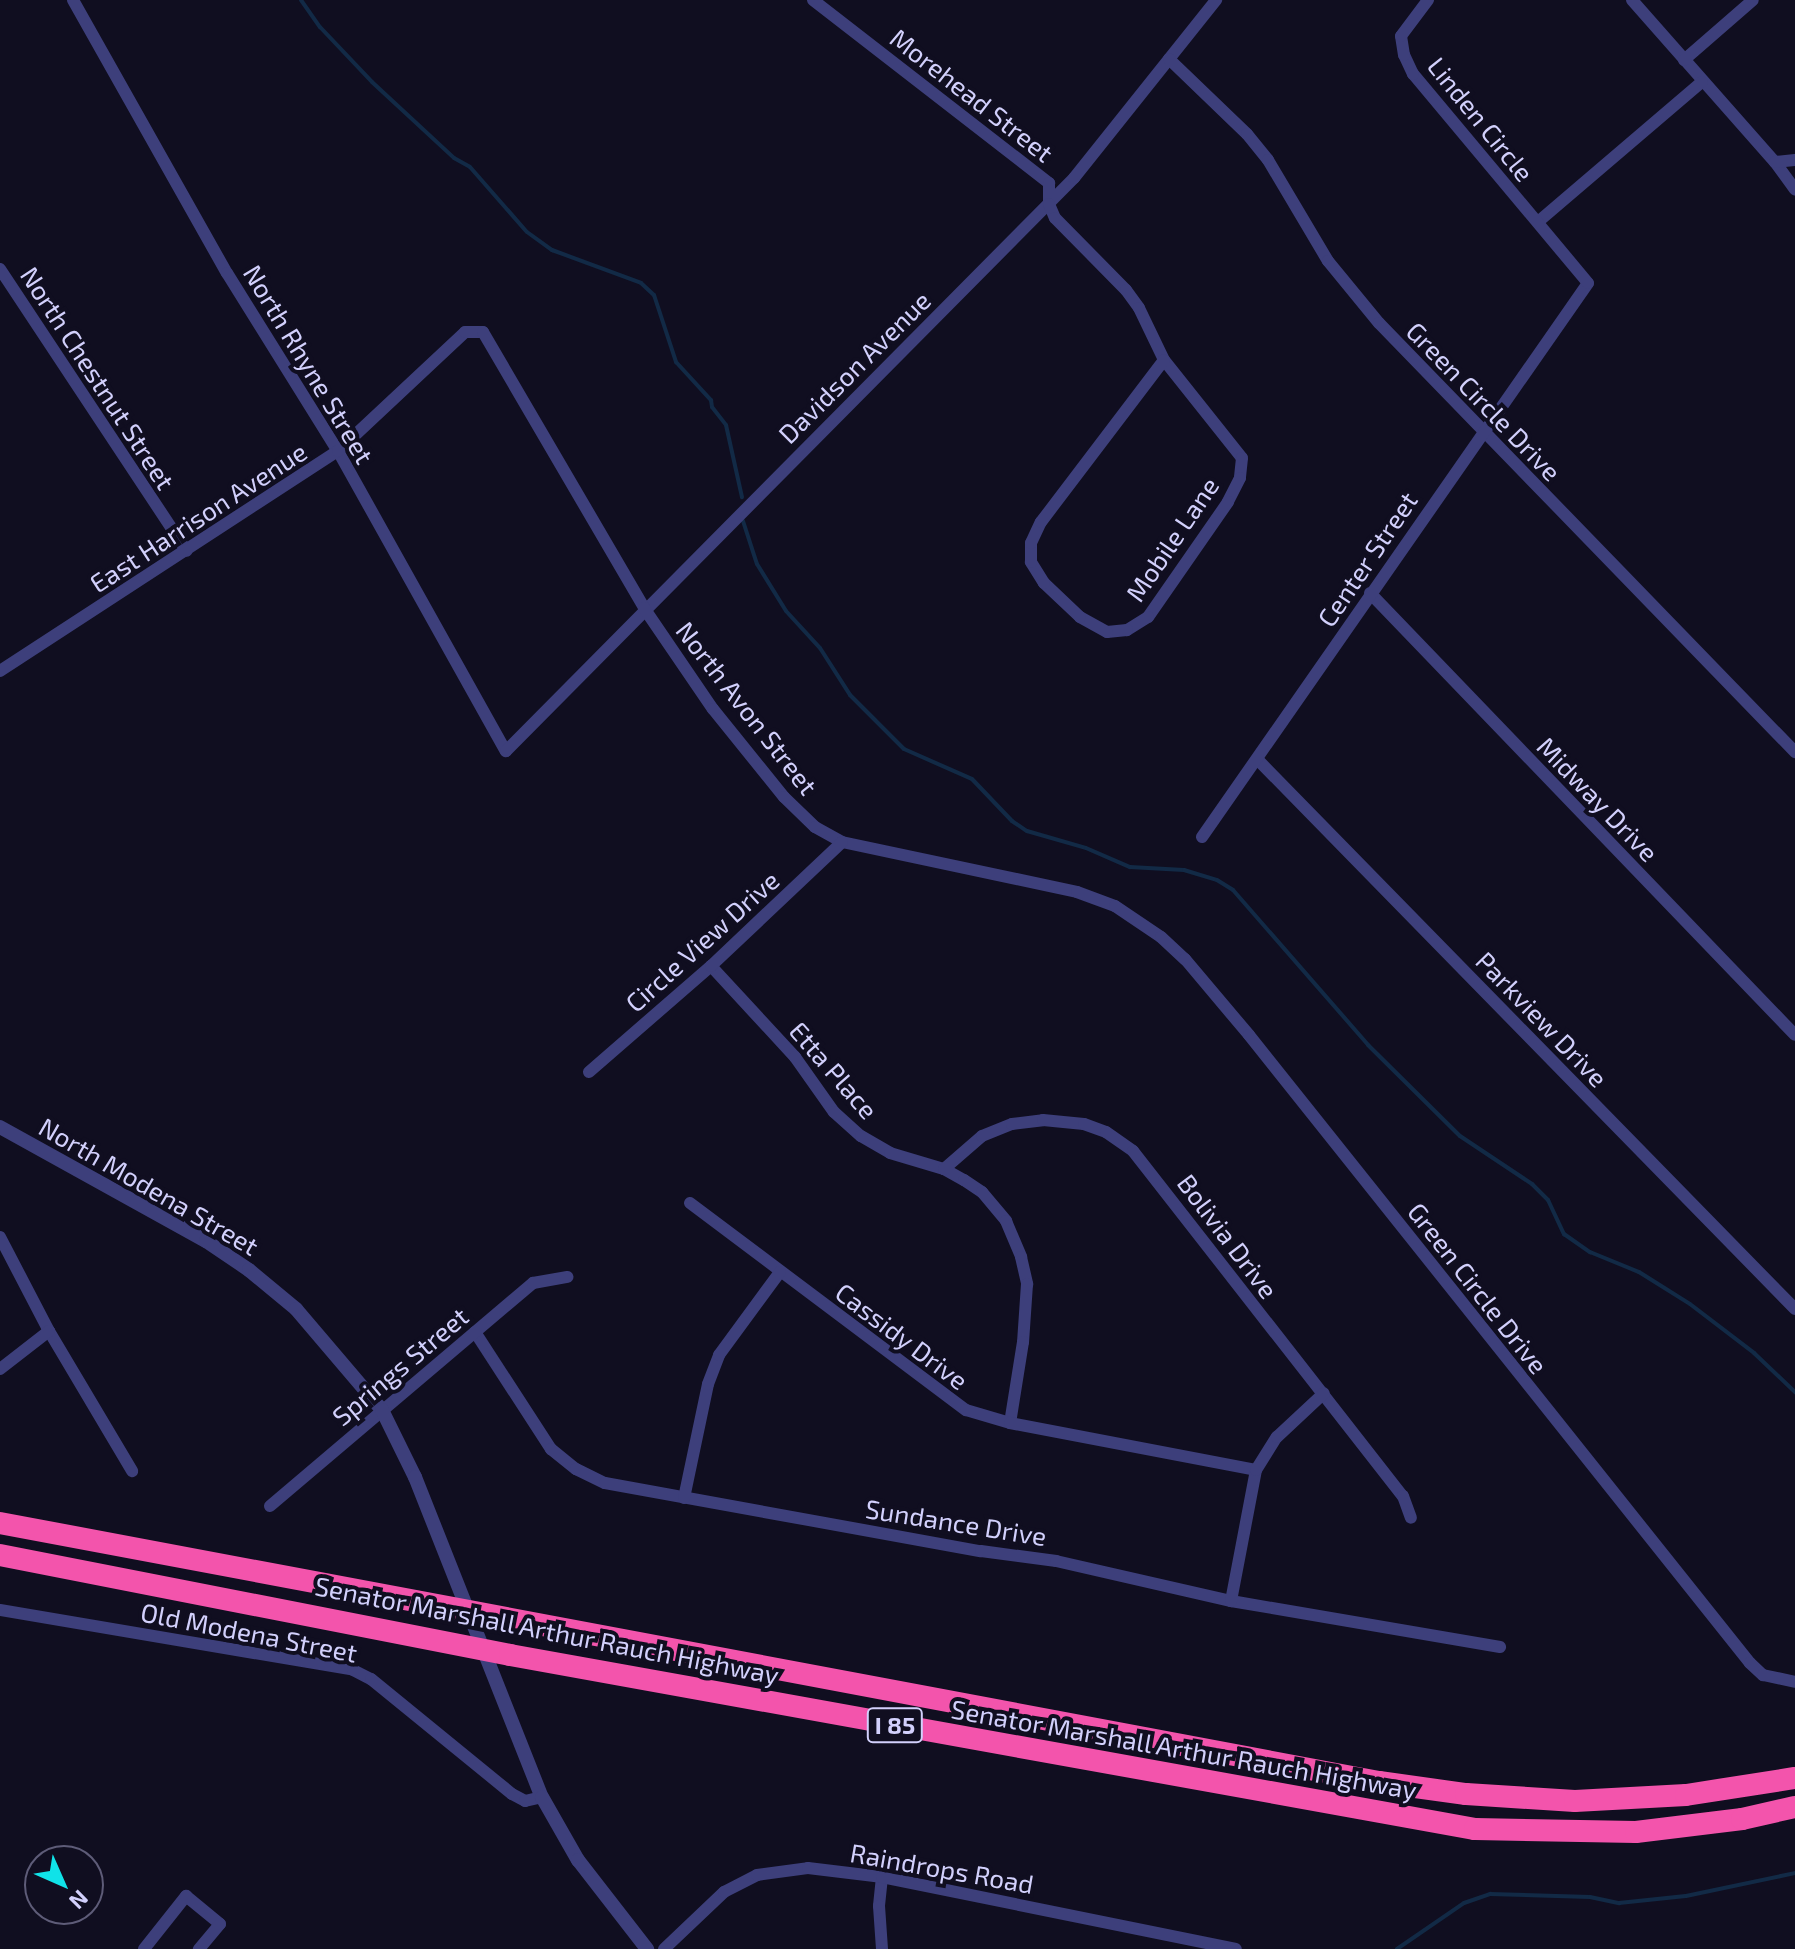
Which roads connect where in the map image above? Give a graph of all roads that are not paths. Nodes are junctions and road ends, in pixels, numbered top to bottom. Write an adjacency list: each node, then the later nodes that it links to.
1 (73, 0): 20 (street, North Rhyne Street)
2 (813, 0): 13 (street, Morehead Street)
3 (1216, 0): 7 (street, Davidson Avenue)
4 (1428, 0): 14 (street, Linden Circle)
5 (1632, 0): 8 (street)
6 (1753, 0): 8 (street)
7 (1169, 59): 13 (street, Davidson Avenue); 19 (street, Green Circle Drive)
8 (1684, 60): 9 (street)
9 (1702, 82): 11 (street); 14 (street)
10 (1795, 160): 11 (street)
11 (1775, 162): 12 (street)
12 (1795, 190)
13 (1049, 204): 18 (street, Mobile Lane); 23 (street, Davidson Avenue)
14 (1539, 221): 16 (street, Linden Circle)
15 (0, 269): 21 (street, North Chestnut Street)
16 (1571, 308): 19 (street, Center Street)
17 (483, 332): 20 (street, East Harrison Avenue); 23 (street, North Avon Street)
18 (1164, 360): 18 (street, Mobile Lane)
19 (1482, 432): 22 (street, Center Street); 26 (street, Green Circle Drive)
20 (338, 451): 21 (street, East Harrison Avenue); 25 (street, North Rhyne Street)
21 (187, 551): 24 (street, East Harrison Avenue)
22 (1370, 593): 27 (street, Center Street); 32 (street, Midway Drive)
23 (644, 608): 25 (street, Davidson Avenue); 29 (street, North Avon Street)
24 (0, 671)
25 (506, 751)
26 (1795, 752)
27 (1258, 760): 28 (street, Center Street); 40 (street, Parkview Drive)
28 (1202, 837)
29 (842, 842): 30 (street, North Avon Street); 31 (street, Circle View Drive)
30 (1127, 913): 57 (street, Green Circle Drive)
31 (711, 966): 33 (street, Circle View Drive); 35 (street, Etta Place)
32 (1795, 1035)
33 (589, 1072)
34 (0, 1127): 45 (street, North Modena Street)
35 (944, 1169): 44 (street, Bolivia Drive); 46 (street, Etta Place)
36 (690, 1203): 38 (street, Cassidy Drive)
37 (0, 1237): 41 (street)
38 (780, 1272): 46 (street, Cassidy Drive); 49 (street)
39 (567, 1277): 42 (street, Springs Street)
40 (1795, 1309)
41 (49, 1331): 43 (street); 48 (street)
42 (475, 1332): 45 (street, Springs Street); 49 (street, Sundance Drive)
43 (0, 1369)
44 (1324, 1393): 47 (street); 51 (street, Bolivia Drive)
45 (382, 1410): 50 (street, Springs Street); 59 (street, North Modena Street)
46 (1010, 1423): 47 (street, Cassidy Drive)
47 (1256, 1470): 54 (street)
48 (132, 1471)
49 (684, 1498): 54 (street, Sundance Drive)
50 (270, 1506)
51 (1411, 1518)
52 (0, 1523): 58 (highway, Senator Marshall Arthur Rauch Highway / I 85)
53 (0, 1555): 60 (highway, Senator Marshall Arthur Rauch Highway / I 85)
54 (1231, 1601): 56 (street, Sundance Drive)
55 (0, 1610): 59 (street, Old Modena Street)
56 (1500, 1647)
57 (1795, 1682)
58 (1795, 1778)
59 (542, 1797): 64 (street, North Modena Street)
60 (1795, 1807)
61 (882, 1877): 65 (street, Raindrops Road); 66 (street); 67 (street, Raindrops Road)
62 (144, 1949): 63 (street)
63 (199, 1949)
64 (647, 1949)
65 (664, 1949)
66 (882, 1949)
67 (1236, 1949)

